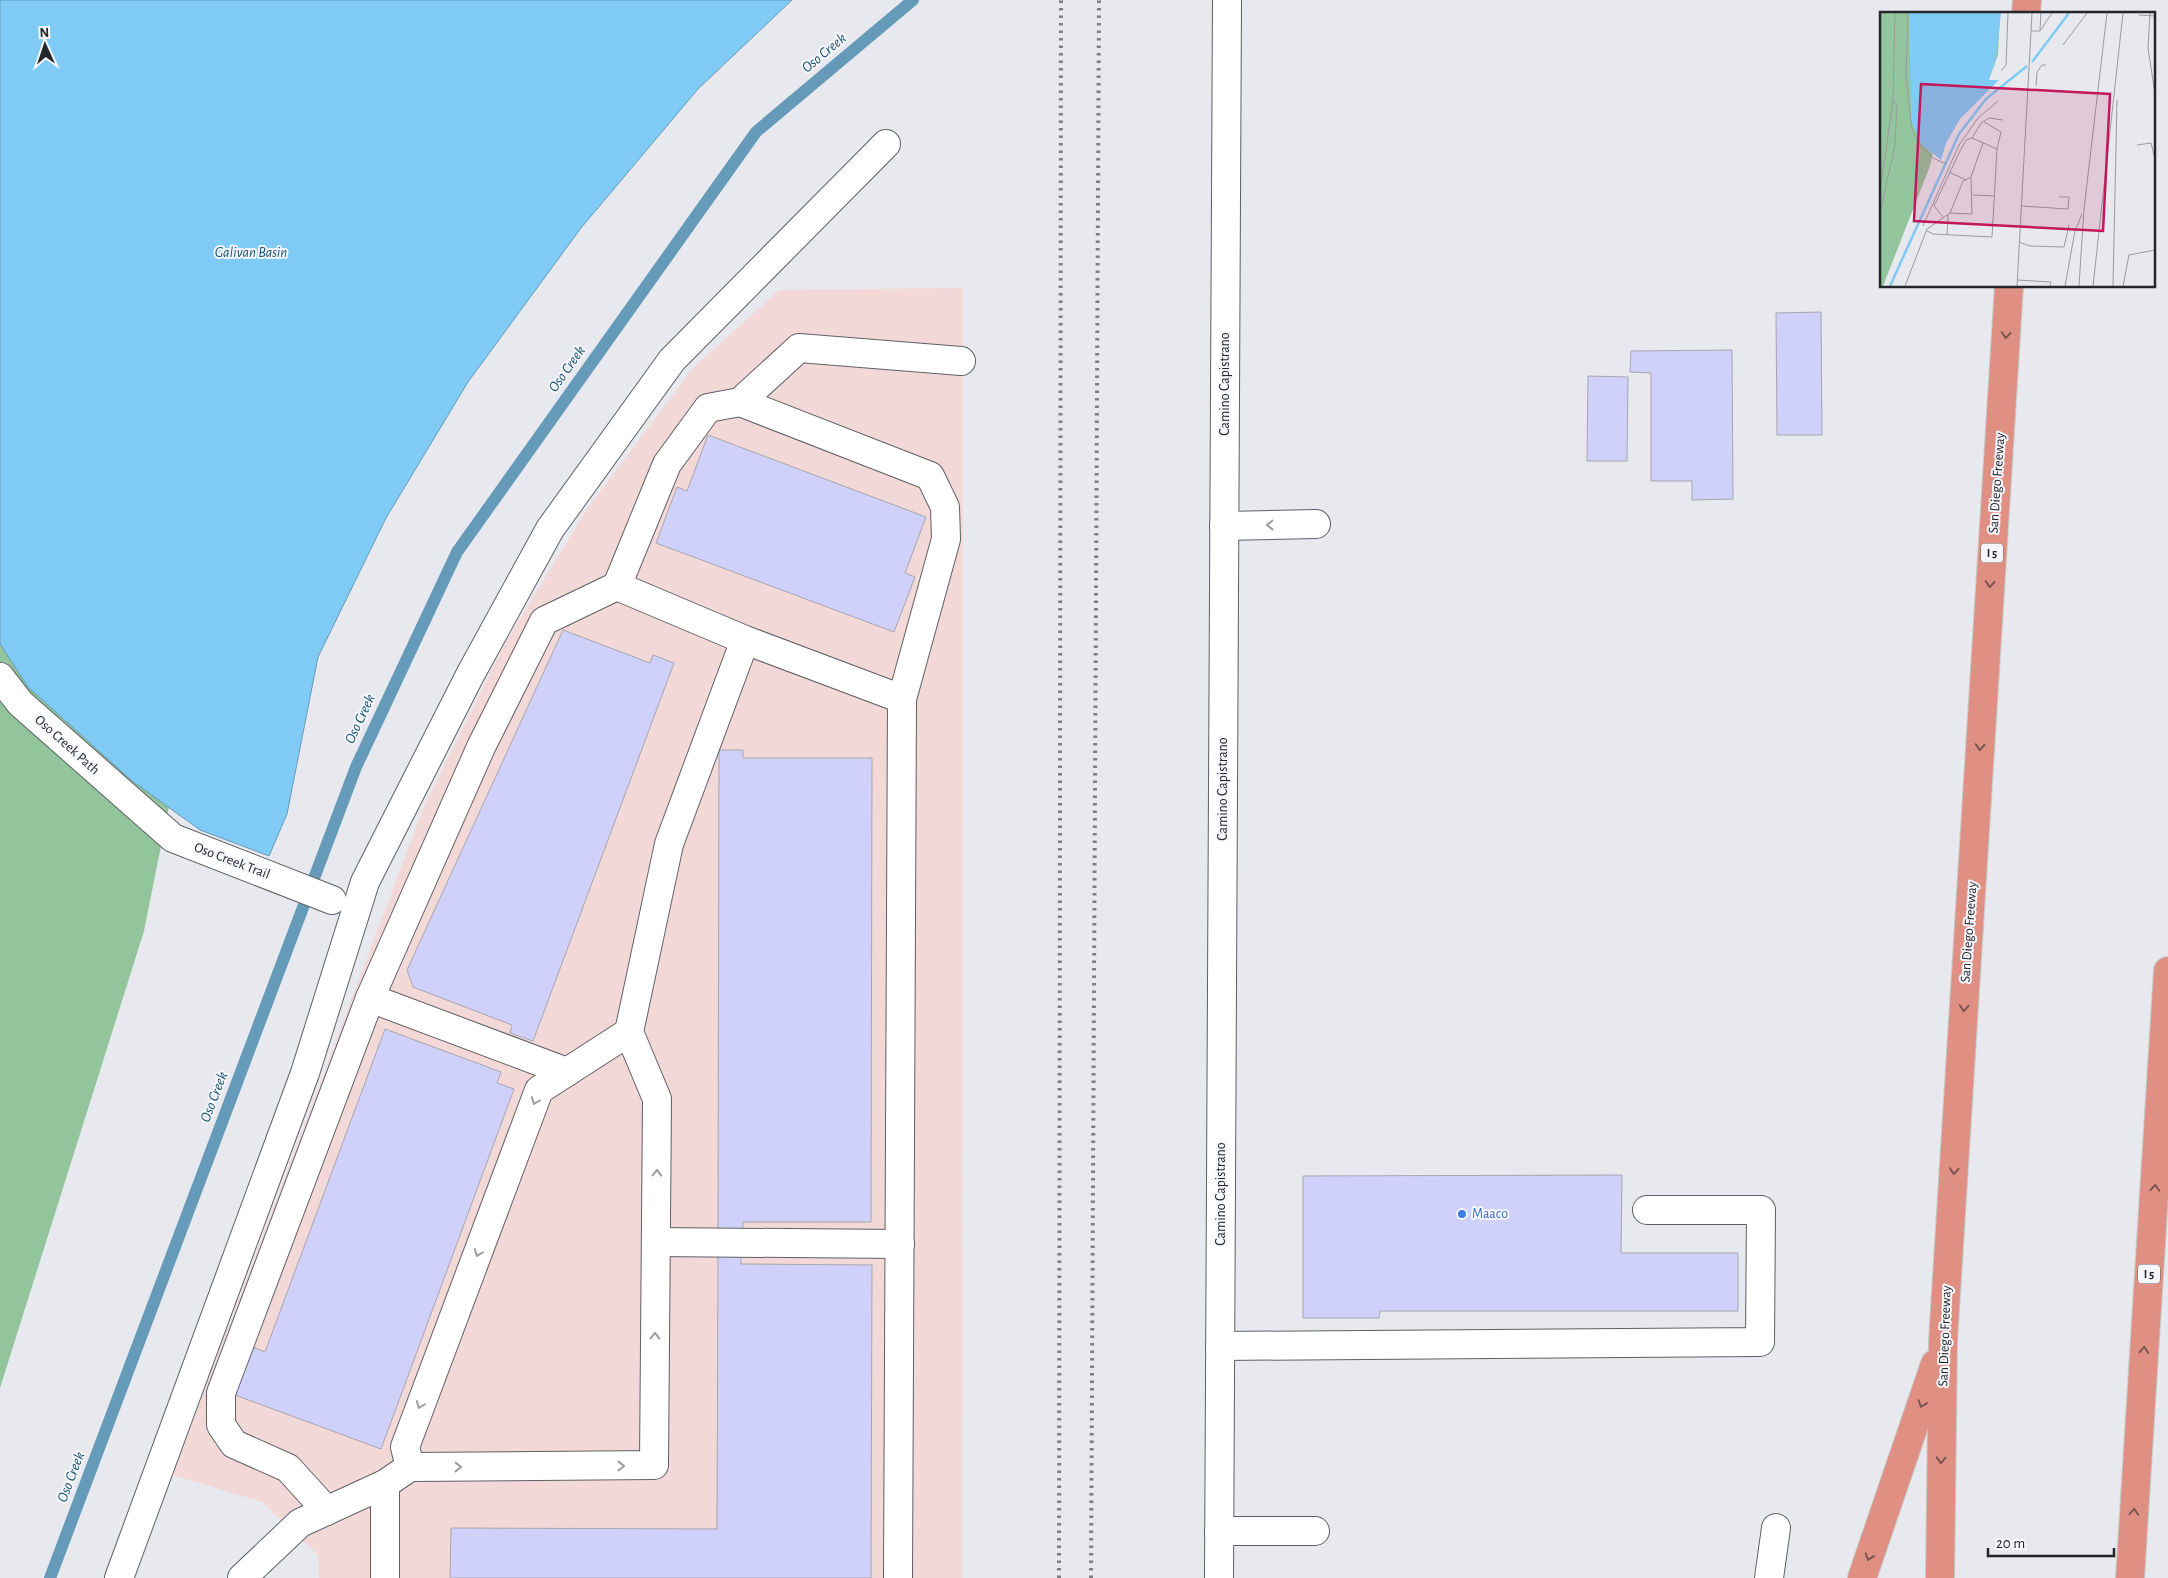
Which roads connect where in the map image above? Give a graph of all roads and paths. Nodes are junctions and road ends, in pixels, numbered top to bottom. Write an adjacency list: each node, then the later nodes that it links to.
1 (1227, 0): 7 (street, Camino Capistrano)
2 (886, 144): 13 (street)
3 (2009, 288): 21 (highway, San Diego Freeway / I 5, one-way to 21)
4 (960, 361): 5 (street)
5 (740, 402): 8 (street); 11 (street)
6 (1316, 524): 7 (street, one-way to 7)
7 (1224, 526): 22 (street, Camino Capistrano)
8 (617, 586): 9 (street); 15 (street)
9 (745, 640): 11 (street); 16 (street)
10 (0, 677): 12 (street, Oso Creek Path)
11 (902, 698): 20 (street)
12 (139, 810): 13 (street, Oso Creek Trail)
13 (343, 905): 29 (street)
14 (2168, 971): 37 (highway, I 5, one-way to 14)
15 (370, 998): 17 (street); 25 (street)
16 (629, 1032): 17 (street); 19 (street, one-way to 16)
17 (567, 1072): 23 (street, one-way to 23)
18 (1647, 1210): 22 (street)
19 (656, 1242): 20 (street); 23 (street, one-way to 19)
20 (900, 1244): 32 (street)
21 (1943, 1341): 35 (highway, one-way to 35); 36 (highway, San Diego Freeway / I 5, one-way to 36)
22 (1220, 1346): 27 (street, Camino Capistrano)
23 (410, 1467): 24 (street)
24 (385, 1484): 25 (street); 31 (street)
25 (327, 1511): 30 (street)
26 (1776, 1528): 34 (street)
27 (1220, 1531): 28 (street); 33 (street, Camino Capistrano)
28 (1315, 1531)
29 (119, 1578)
30 (242, 1578)
31 (385, 1578)
32 (898, 1578)
33 (1219, 1578)
34 (1769, 1578)
35 (1862, 1578)
36 (1940, 1578)
37 (2130, 1578)

